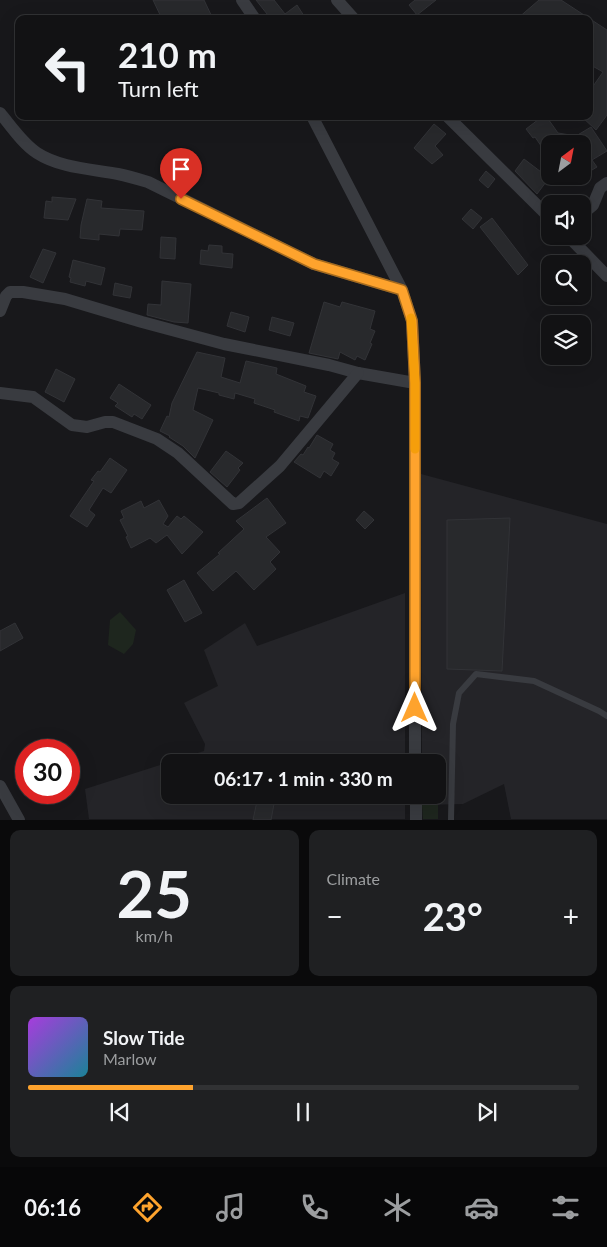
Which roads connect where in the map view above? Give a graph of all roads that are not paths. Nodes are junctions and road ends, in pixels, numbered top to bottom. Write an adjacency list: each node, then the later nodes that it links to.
1 (242, 0): 3 (street)
2 (337, 0): 4 (street)
3 (252, 15)
4 (350, 15)
5 (0, 113): 13 (street)
6 (314, 120): 13 (street)
7 (452, 120): 10 (street)
8 (607, 183): 9 (street)
9 (591, 207)
10 (541, 209)
11 (577, 245): 12 (street)
12 (607, 276)
13 (402, 290): 17 (street)
14 (5, 291): 15 (street); 16 (street)
15 (0, 311)
16 (358, 373): 17 (street); 18 (street)
17 (415, 383): 20 (street)
18 (0, 393)
19 (607, 716): 25 (lane)
20 (415, 754)
21 (0, 786): 23 (street)
22 (416, 804): 24 (street)
23 (19, 820)
24 (416, 820)
25 (450, 820)

